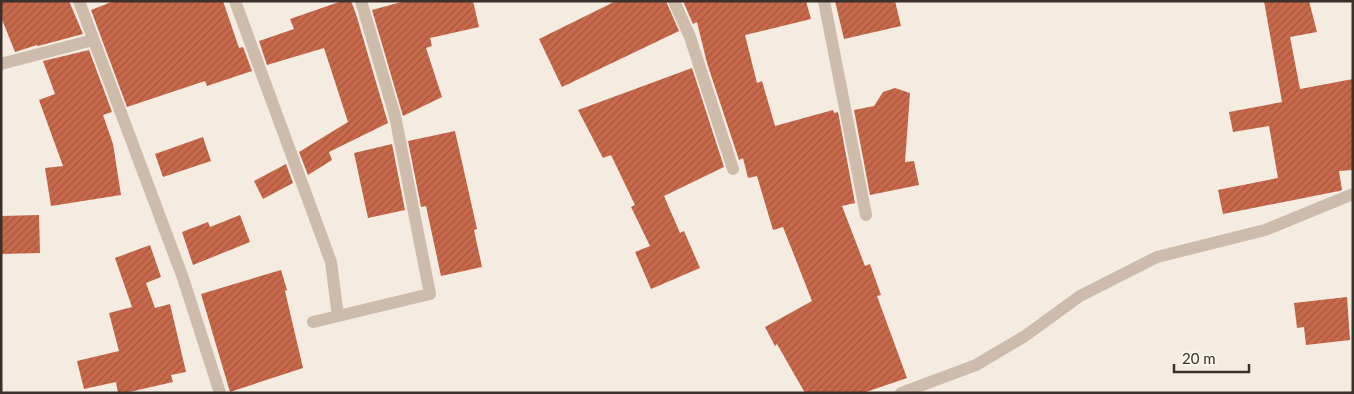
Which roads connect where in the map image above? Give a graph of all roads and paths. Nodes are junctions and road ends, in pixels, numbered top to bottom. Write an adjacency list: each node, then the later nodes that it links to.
1 (79, 1): 6 (street)
2 (236, 1): 11 (street)
3 (361, 1): 11 (street)
4 (674, 1): 8 (street)
5 (824, 1): 10 (street)
6 (93, 40): 7 (street); 13 (street)
7 (1, 63)
8 (733, 169)
9 (1353, 194): 14 (street)
10 (866, 215)
11 (338, 316): 12 (street)
12 (313, 322)
13 (220, 393)
14 (901, 393)

